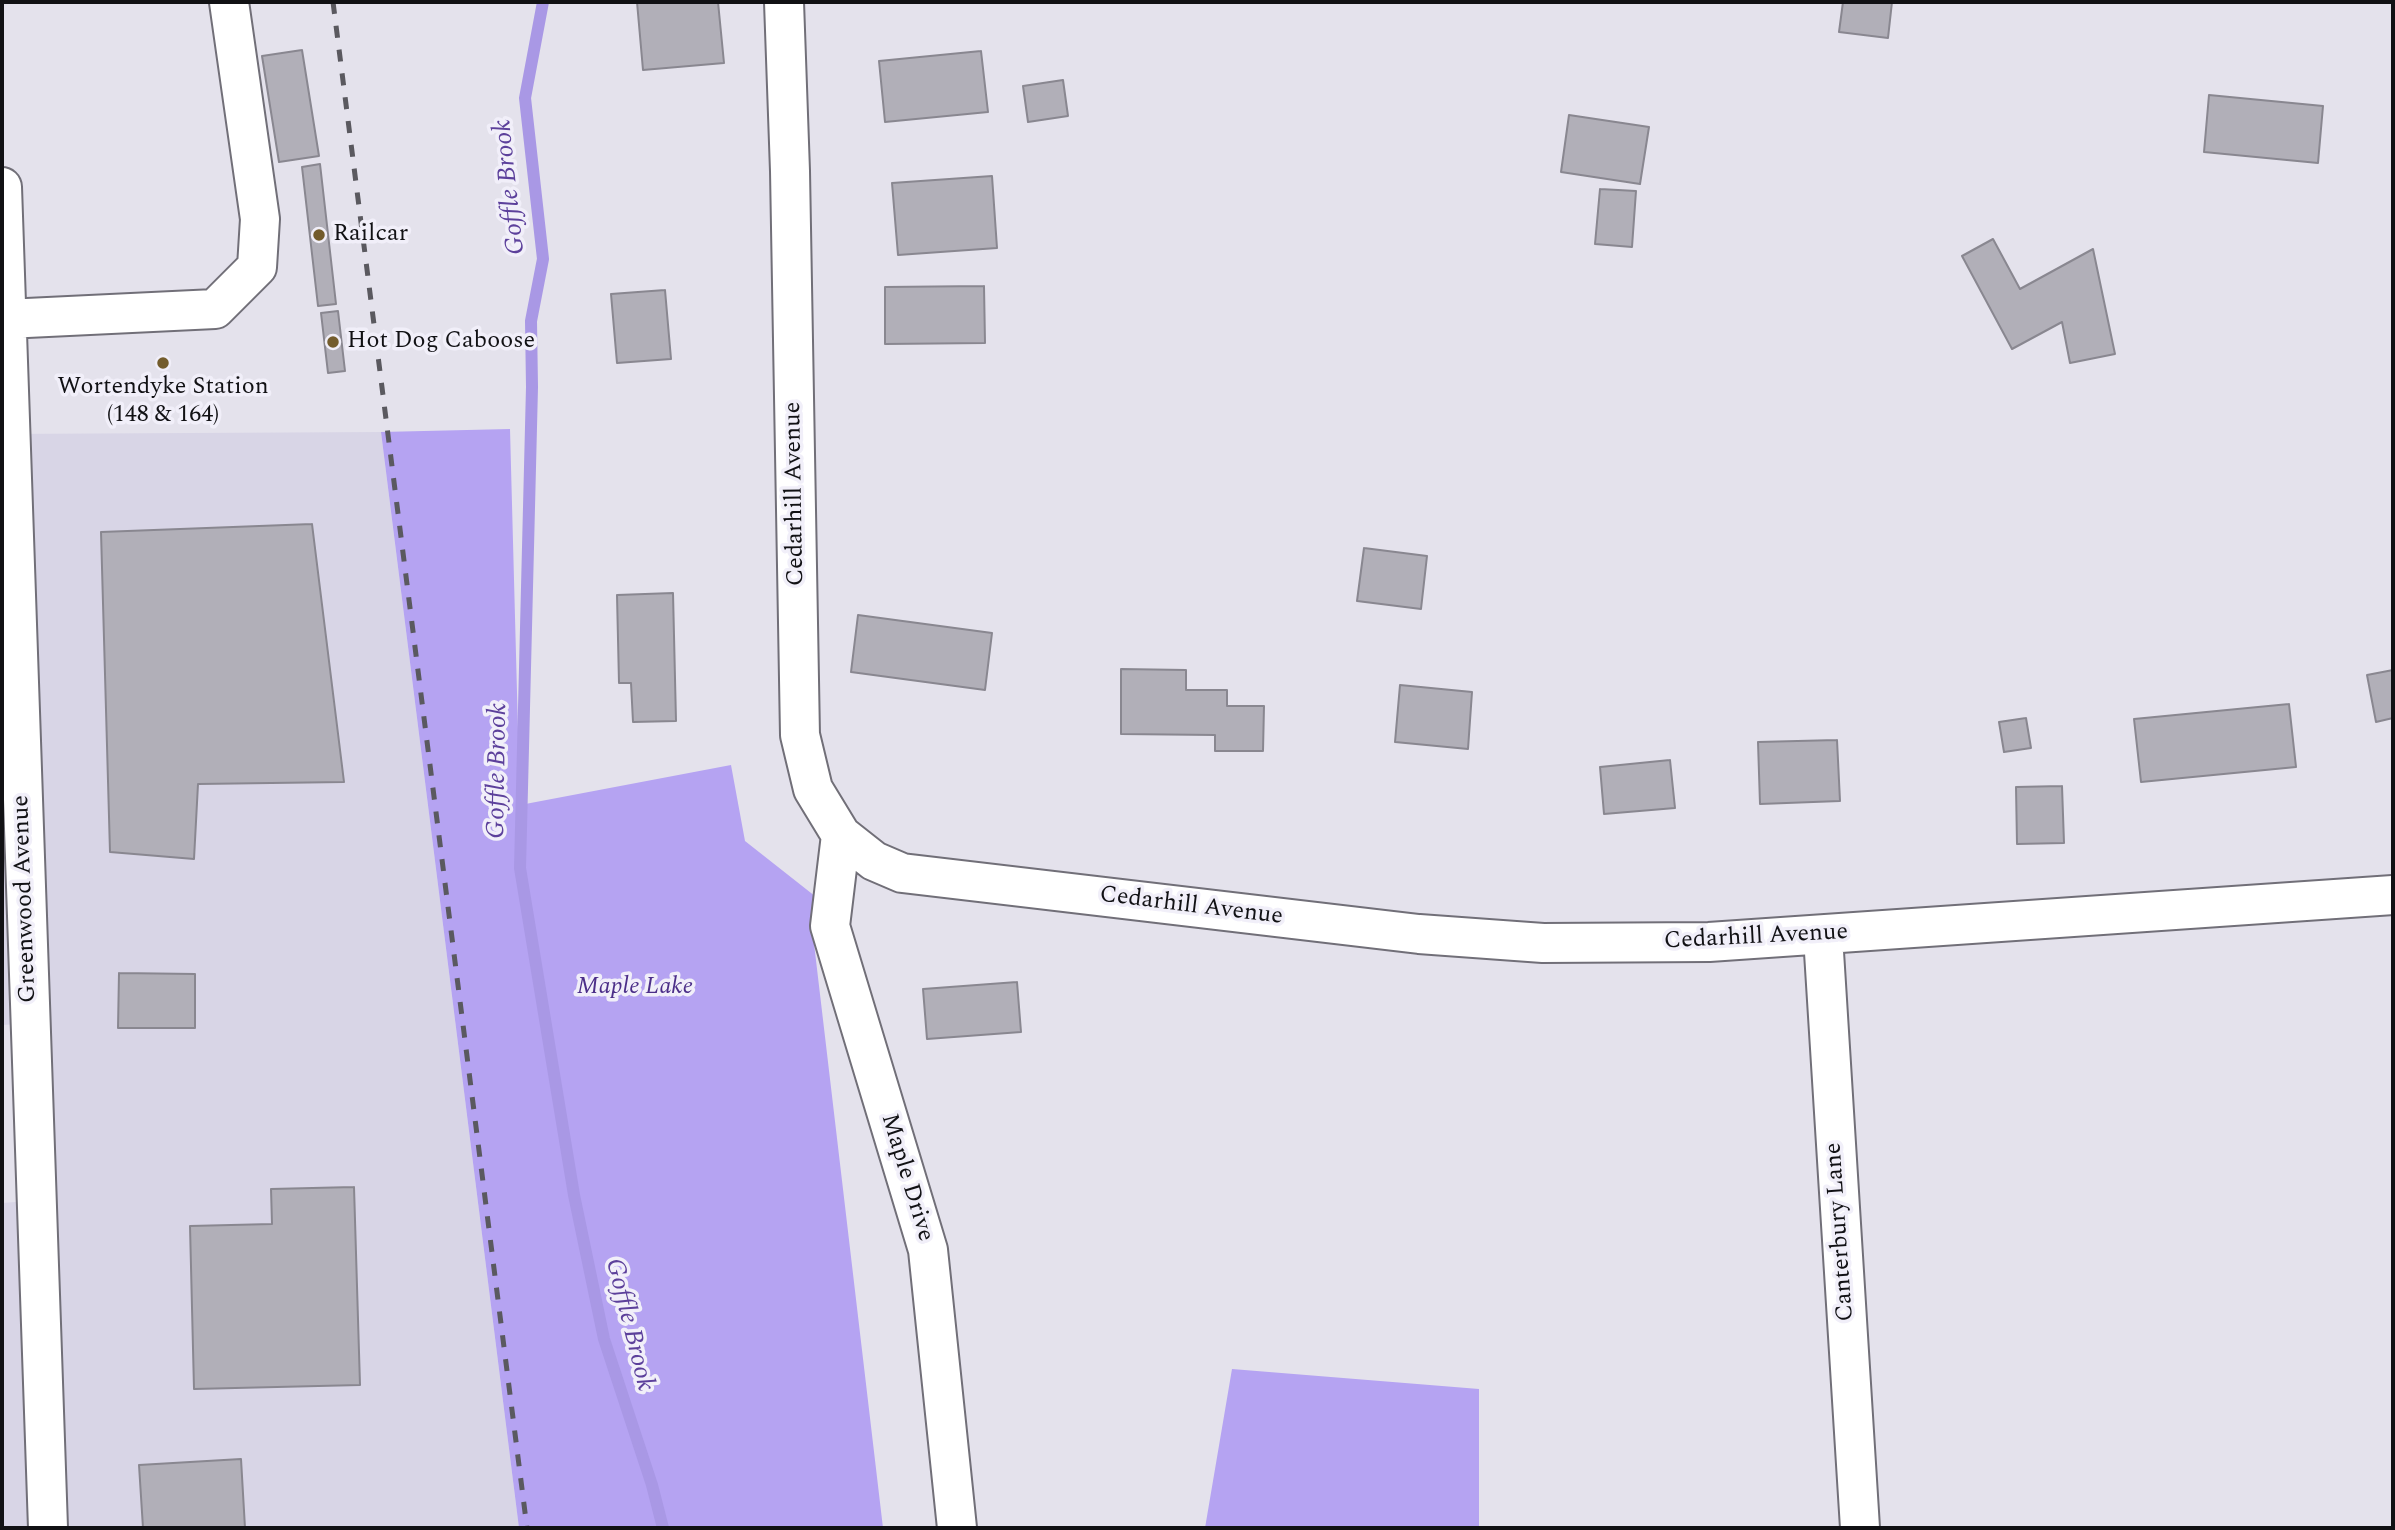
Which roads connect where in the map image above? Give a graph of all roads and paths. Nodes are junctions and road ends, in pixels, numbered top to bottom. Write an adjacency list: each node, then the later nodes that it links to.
1 (229, 2): 5 (street)
2 (785, 2): 7 (street, Cedarhill Avenue)
3 (2, 187): 4 (street, Greenwood Avenue)
4 (2, 204): 5 (street, Greenwood Avenue)
5 (6, 319): 6 (street, Greenwood Avenue)
6 (5, 388): 10 (street, Greenwood Avenue)
7 (841, 835): 9 (street, Cedarhill Avenue); 12 (street, Maple Drive)
8 (2393, 895): 9 (street, Cedarhill Avenue)
9 (1823, 936): 13 (street, Canterbury Lane)
10 (16, 1037): 11 (street, Greenwood Avenue)
11 (48, 1528)
12 (957, 1528)
13 (1860, 1528)

